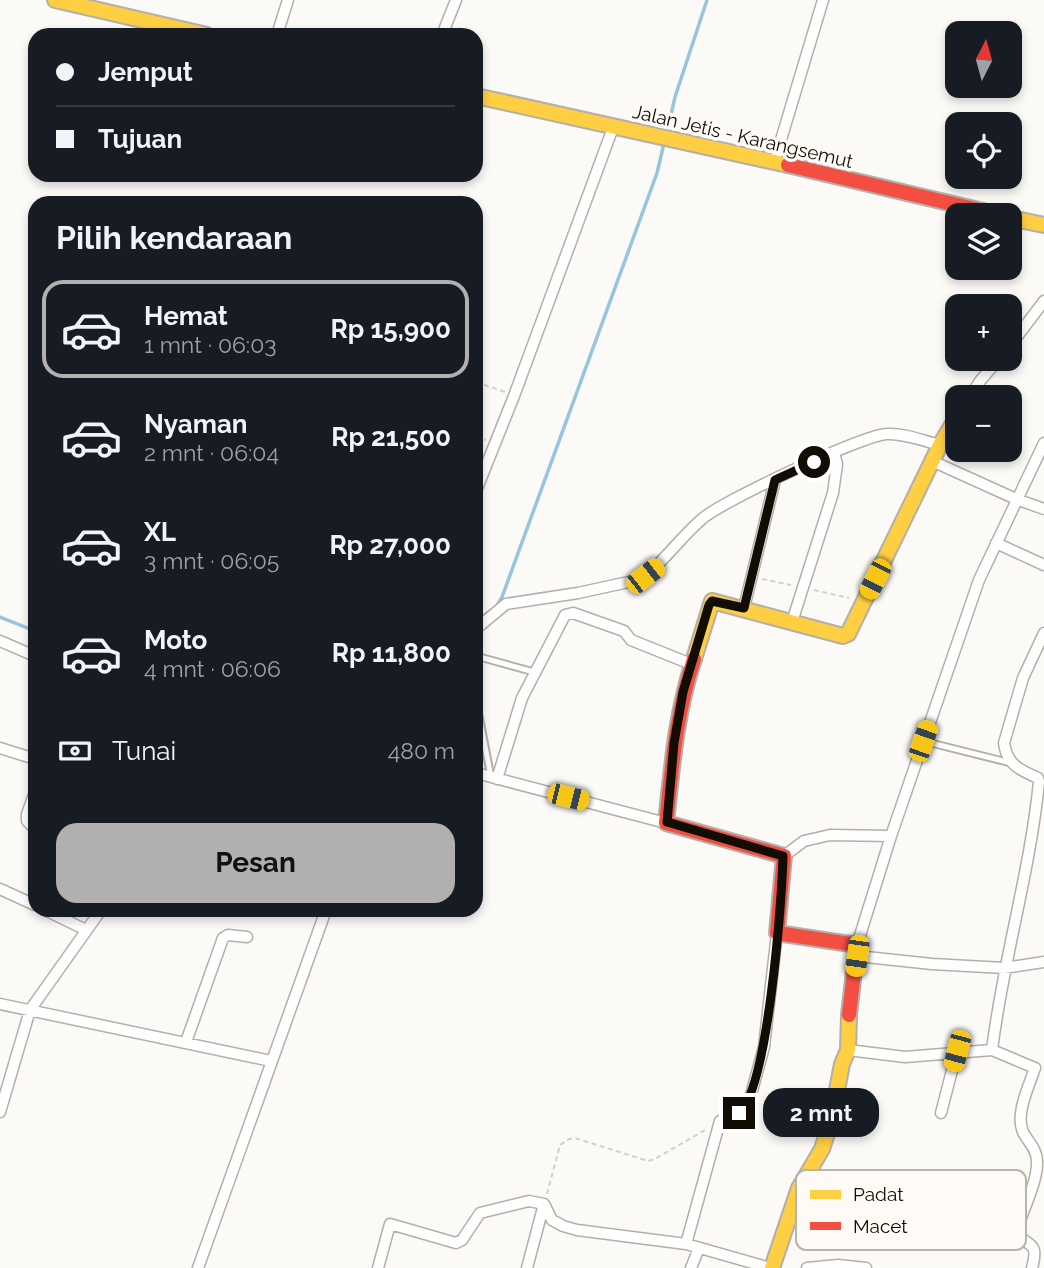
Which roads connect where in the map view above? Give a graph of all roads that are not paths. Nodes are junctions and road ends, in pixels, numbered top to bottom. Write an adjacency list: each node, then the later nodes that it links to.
1 (55, 0): 5 (street)
2 (288, 0): 6 (street)
3 (456, 0): 7 (street)
4 (823, 0): 10 (street)
5 (149, 28)
6 (280, 28)
7 (445, 28)
8 (483, 97): 9 (street, Jalan Jetis - Karangsemut)
9 (614, 125): 10 (street, Jalan Jetis - Karangsemut); 23 (street)
10 (774, 163): 11 (street, Jalan Jetis - Karangsemut)
11 (948, 203)
12 (1022, 220): 13 (street)
13 (1044, 225)
14 (1044, 301): 15 (street)
15 (1022, 330)
16 (988, 371): 17 (street)
17 (977, 385)
18 (945, 437): 20 (street)
19 (1044, 443): 25 (street)
20 (940, 445): 21 (street); 22 (street)
21 (834, 453): 24 (street); 30 (street)
22 (932, 461): 25 (street); 30 (street)
23 (483, 474)
24 (775, 480): 29 (street); 31 (street)
25 (1016, 499): 26 (street); 27 (street)
26 (1044, 509)
27 (996, 543): 28 (street); 39 (street)
28 (1044, 565)
29 (744, 608): 30 (street); 36 (street)
30 (792, 622)
31 (483, 623)
32 (1044, 633): 42 (street)
33 (0, 641): 34 (street)
34 (28, 653)
35 (483, 658): 37 (lane)
36 (691, 664): 37 (street); 45 (street)
37 (534, 672): 44 (street)
38 (483, 730): 44 (lane)
39 (923, 741): 42 (lane); 46 (street)
40 (0, 748): 41 (street)
41 (28, 757)
42 (1011, 763): 58 (street)
43 (483, 775): 44 (street)
44 (494, 778): 45 (street)
45 (667, 822): 47 (street)
46 (891, 836): 47 (street); 56 (street)
47 (783, 856): 54 (street)
48 (0, 889): 49 (street)
49 (28, 902)
50 (59, 917): 53 (street)
51 (96, 917): 53 (street)
52 (323, 917): 65 (street)
53 (86, 930): 60 (street)
54 (778, 933): 56 (street); 75 (street)
55 (247, 937): 61 (street)
56 (857, 951): 58 (street); 63 (street)
57 (1044, 962): 58 (street)
58 (1004, 968): 62 (street)
59 (0, 1003): 60 (street)
60 (30, 1010): 61 (street); 68 (street)
61 (186, 1042): 65 (street)
62 (992, 1049): 64 (street); 67 (street)
63 (848, 1050): 64 (street); 70 (street)
64 (957, 1051): 69 (street)
65 (271, 1060): 77 (street)
66 (1044, 1060): 67 (street)
67 (1035, 1068): 72 (street)
68 (0, 1112)
69 (941, 1113)
70 (810, 1170)
71 (796, 1197): 81 (street)
72 (1026, 1203)
73 (544, 1204): 75 (street); 78 (street); 79 (street)
74 (1026, 1241): 84 (street)
75 (686, 1244): 76 (street)
76 (699, 1248): 80 (street); 81 (street)
77 (198, 1268)
78 (378, 1268)
79 (527, 1268)
80 (691, 1268)
81 (771, 1268)
82 (807, 1268): 83 (street)
83 (866, 1268)
84 (1032, 1268)

